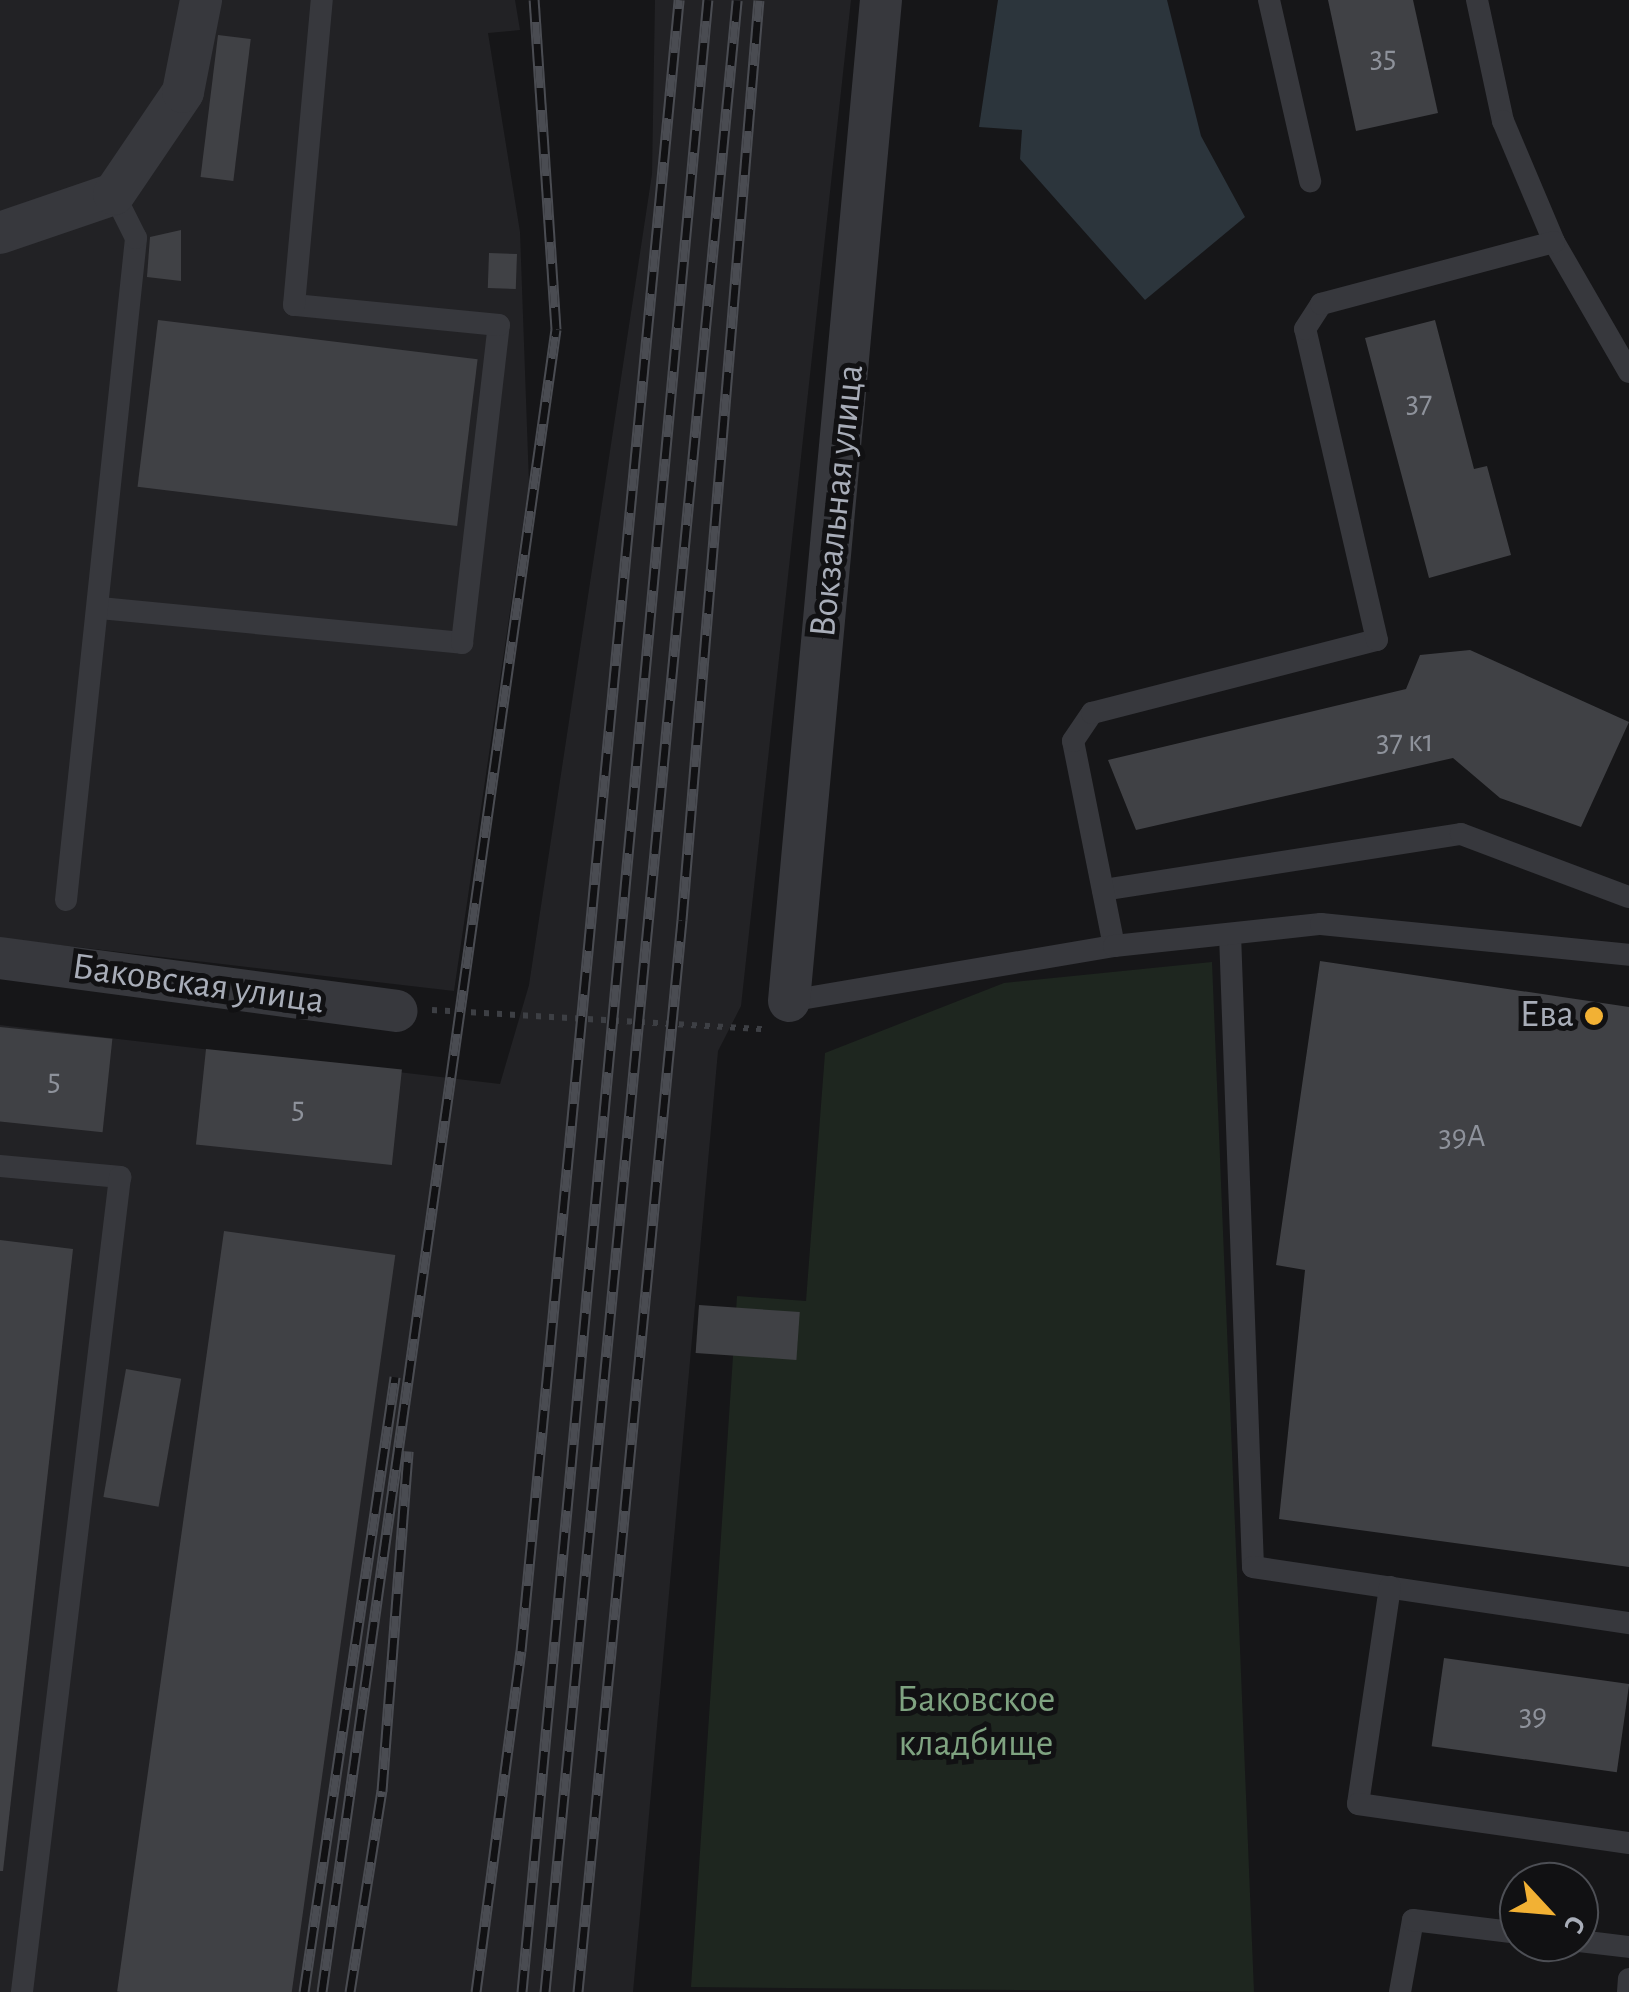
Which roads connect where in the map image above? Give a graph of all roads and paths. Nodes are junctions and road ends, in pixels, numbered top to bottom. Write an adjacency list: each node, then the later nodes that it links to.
1 (201, 0): 7 (street)
2 (322, 0): 11 (lane)
3 (882, 0): 19 (street, Вокзальная улица)
4 (1269, 0): 6 (lane)
5 (1477, 0): 9 (lane)
6 (1310, 181)
7 (114, 194): 8 (street); 11 (lane)
8 (0, 233)
9 (1554, 242): 10 (lane); 12 (lane)
10 (1629, 372)
11 (100, 608): 14 (lane)
12 (1102, 890): 13 (lane); 16 (lane)
13 (1629, 898)
14 (66, 900)
15 (1230, 934): 16 (lane); 17 (lane); 22 (lane)
16 (1114, 946): 19 (lane)
17 (1629, 955)
18 (0, 958): 20 (street, Баковская улица)
19 (789, 1001): 20 (path)
20 (396, 1011)
21 (0, 1166): 29 (lane)
22 (1390, 1587): 23 (lane); 24 (lane)
23 (1629, 1623)
24 (1629, 1843)
25 (1499, 1931): 30 (lane)
26 (1599, 1943): 27 (lane)
27 (1629, 1947)
28 (1629, 1980): 31 (lane)
29 (22, 1992)
30 (1400, 1992)
31 (1628, 1992)

